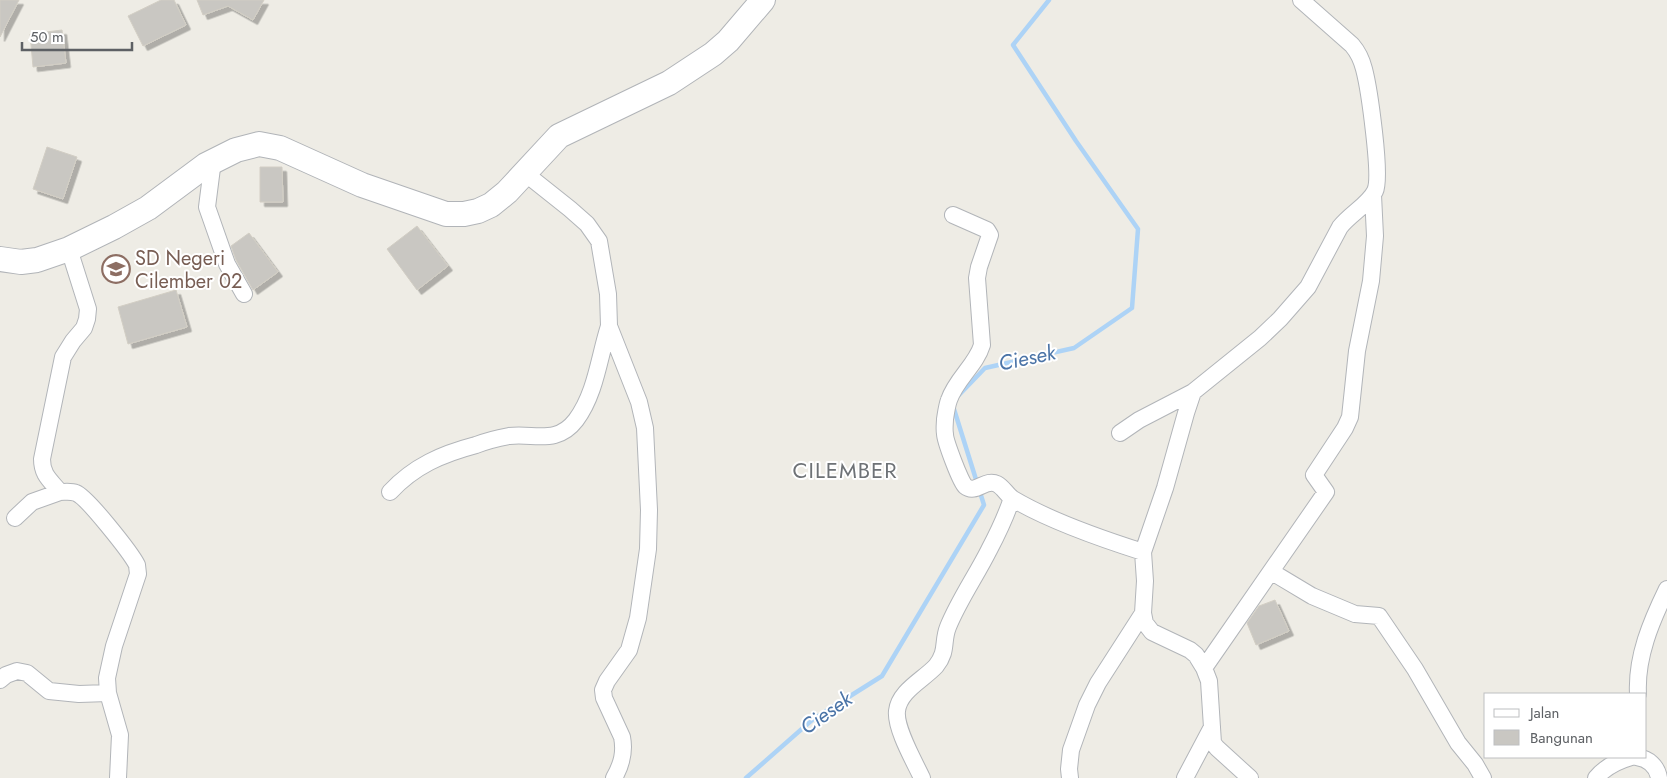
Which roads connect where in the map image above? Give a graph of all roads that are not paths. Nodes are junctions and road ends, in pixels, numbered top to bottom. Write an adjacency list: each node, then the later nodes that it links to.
1 (763, 0): 4 (street)
2 (1301, 0): 5 (street)
3 (213, 160): 4 (street); 7 (street); 9 (street)
4 (526, 174): 10 (street)
5 (1373, 195): 11 (street); 18 (street)
6 (953, 215): 15 (street)
7 (69, 249): 8 (street); 13 (street)
8 (0, 259)
9 (244, 294)
10 (609, 326): 14 (street); 29 (street)
11 (1193, 392): 12 (street); 17 (street)
12 (1120, 434)
13 (60, 492): 16 (street); 23 (street)
14 (390, 492)
15 (1012, 498): 17 (street); 30 (street)
16 (15, 518)
17 (1143, 552): 20 (street)
18 (1272, 572): 21 (street); 34 (street)
19 (1667, 589): 24 (street)
20 (1143, 613): 21 (street); 31 (street)
21 (1204, 668): 25 (street)
22 (0, 680): 23 (street)
23 (108, 693): 28 (street)
24 (1638, 693)
25 (1212, 728): 32 (street); 33 (street)
26 (1635, 758): 35 (street)
27 (1641, 758): 36 (street)
28 (118, 778)
29 (614, 778)
30 (922, 778)
31 (1070, 778)
32 (1185, 778)
33 (1250, 778)
34 (1483, 778)
35 (1596, 778)
36 (1659, 778)

